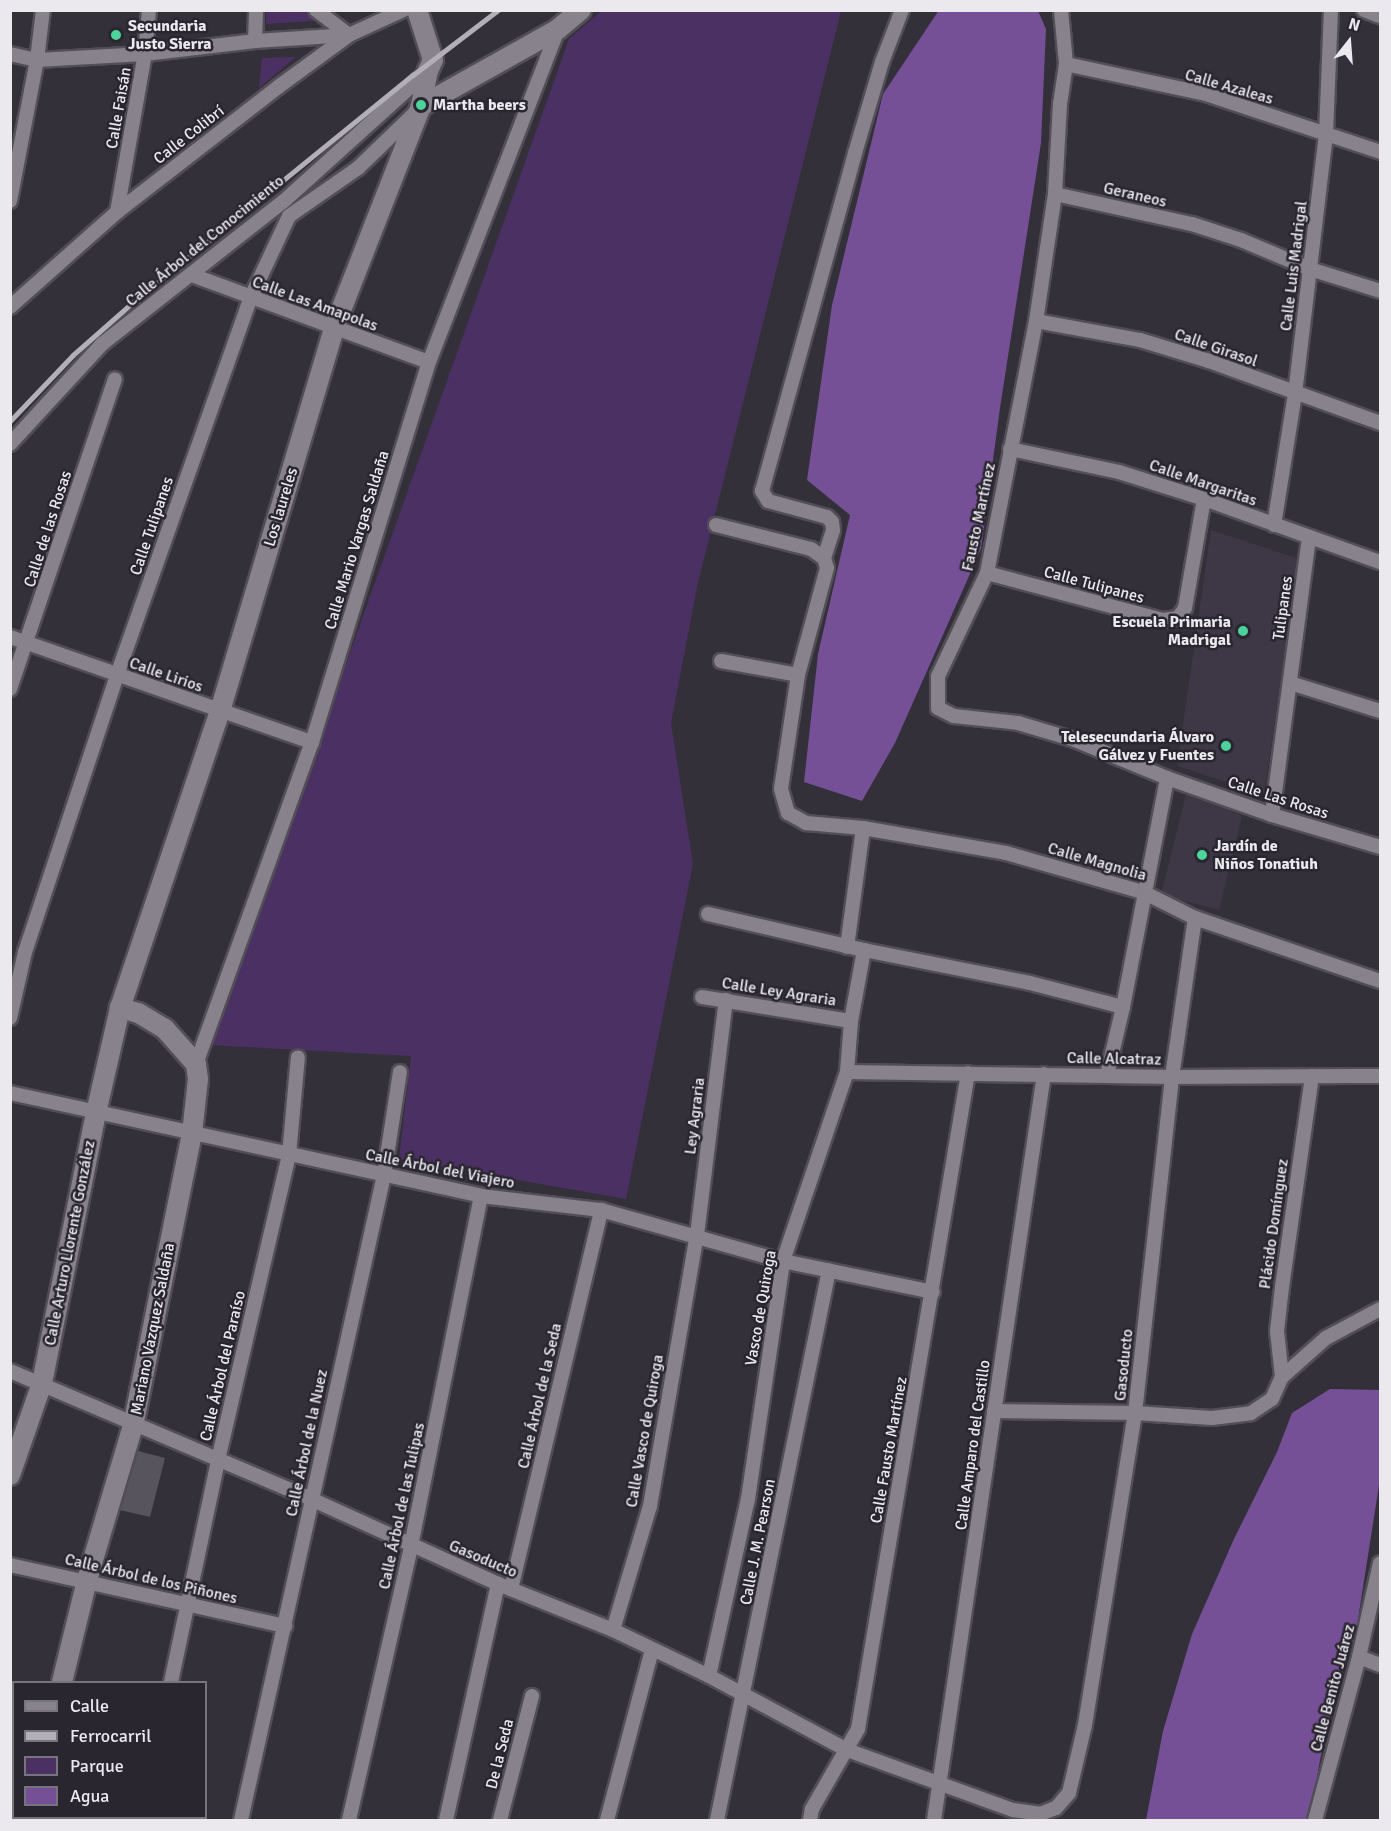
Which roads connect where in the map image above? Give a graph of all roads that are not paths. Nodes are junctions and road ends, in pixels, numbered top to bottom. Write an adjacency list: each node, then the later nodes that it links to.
1 (43, 10): 18 (street)
2 (149, 10): 17 (street, Calle Faisán)
3 (256, 10): 15 (street)
4 (316, 10): 14 (street)
5 (403, 10): 14 (street, Calle Colibrí)
6 (417, 10): 20 (street, Los laureles)
7 (581, 10): 13 (street)
8 (902, 10): 44 (street, Calle Magnolia)
9 (1061, 10): 19 (street)
10 (1331, 10): 22 (street, Calle Luis Madrigal)
11 (1364, 10): 12 (street)
12 (1380, 16)
13 (558, 29): 21 (street); 34 (street, Calle Mario Vargas Saldaña)
14 (349, 35): 15 (street); 26 (street, Calle Colibrí)
15 (255, 41): 17 (street)
16 (10, 54): 18 (street)
17 (145, 54): 18 (street); 26 (street, Calle Faisán)
18 (37, 60): 25 (street)
19 (1066, 64): 22 (street, Calle Azaleas); 24 (street)
20 (428, 71): 21 (street, Los laureles); 28 (street, Calle Árbol del Conocimiento)
21 (421, 106): 30 (street, Calle Tulipanes); 33 (street, Los laureles)
22 (1326, 134): 23 (street, Calle Azaleas); 27 (street, Calle Luis Madrigal)
23 (1380, 153)
24 (1055, 194): 27 (street, Geraneos); 32 (street, Fausto Martínez)
25 (10, 201)
26 (117, 212): 31 (street, Calle Colibrí)
27 (1310, 269): 29 (street, Geraneos); 36 (street, Calle Luis Madrigal)
28 (192, 275): 30 (street, Calle Las Amapolas); 38 (street, Calle Árbol del Conocimiento)
29 (1380, 291)
30 (250, 299): 33 (street, Calle Las Amapolas); 50 (street, Calle Tulipanes)
31 (10, 307)
32 (1035, 321): 36 (street, Calle Girasol); 39 (street, Fausto Martínez)
33 (334, 328): 34 (street, Calle Las Amapolas); 54 (street, Los laureles)
34 (429, 362): 56 (street, Calle Mario Vargas Saldaña)
35 (115, 379): 48 (street, Calle de las Rosas)
36 (1295, 394): 37 (street, Calle Girasol); 42 (street, Calle Luis Madrigal)
37 (1380, 423)
38 (10, 444)
39 (1010, 449): 40 (street, Calle Margaritas); 46 (street, Fausto Martínez)
40 (1204, 499): 42 (street, Calle Margaritas); 46 (street, Calle Tulipanes)
41 (716, 525): 44 (street)
42 (1274, 525): 43 (street, Calle Margaritas)
43 (1309, 537): 45 (street, Calle Margaritas); 52 (street, Tulipanes)
44 (824, 558): 51 (street, Calle Magnolia)
45 (1380, 562)
46 (987, 573): 57 (street, Fausto Martínez)
47 (10, 637): 48 (street, Calle Lirios)
48 (28, 644): 50 (street, Calle Lirios); 53 (street, Calle de las Rosas)
49 (721, 661): 51 (street)
50 (117, 675): 54 (street, Calle Lirios); 71 (street, Calle Tulipanes)
51 (798, 675): 59 (street, Calle Magnolia)
52 (1290, 683): 55 (street); 58 (street)
53 (10, 689)
54 (220, 711): 56 (street, Calle Lirios); 70 (street, Los laureles)
55 (1380, 711)
56 (312, 742): 74 (street, Calle Mario Vargas Saldaña)
57 (1167, 778): 58 (street, Calle Las Rosas); 61 (street)
58 (1272, 814): 60 (street, Calle Las Rosas)
59 (863, 828): 61 (street, Calle Magnolia); 64 (street)
60 (1380, 847)
61 (1143, 892): 63 (street, Calle Magnolia); 69 (street)
62 (708, 914): 64 (street)
63 (1195, 918): 66 (street, Calle Magnolia); 82 (street, Gasoducto)
64 (847, 947): 65 (street)
65 (864, 950): 69 (street); 72 (street, Vasco de Quiroga)
66 (1380, 981)
67 (702, 997): 68 (street, Calle Ley Agraria)
68 (726, 1000): 72 (street, Calle Ley Agraria); 90 (street, Ley Agraria)
69 (1123, 1007): 79 (street)
70 (120, 1008): 74 (street); 84 (street, Calle Arturo Llorente González)
71 (10, 1018)
72 (851, 1021): 76 (street, Vasco de Quiroga)
73 (298, 1057): 86 (street, Calle Árbol del Paraíso)
74 (196, 1064): 85 (street, Mariano Vazquez Saldaña)
75 (400, 1072): 87 (street, Calle Árbol de la Nuez)
76 (847, 1072): 77 (street, Calle Alcatraz); 91 (street, Vasco de Quiroga)
77 (968, 1073): 78 (street, Calle Alcatraz); 93 (street, Calle Fausto Martínez)
78 (1044, 1074): 79 (street, Calle Alcatraz); 98 (street, Calle Amparo del Castillo)
79 (1107, 1075): 82 (street, Calle Alcatraz)
80 (1312, 1076): 81 (street, Calle Alcatraz); 82 (street, Calle Alcatraz); 96 (street, Plácido Domínguez)
81 (1380, 1076)
82 (1172, 1077): 99 (street, Gasoducto)
83 (10, 1093): 84 (street, Calle Árbol del Viajero)
84 (96, 1113): 85 (street, Calle Árbol del Viajero); 97 (street, Calle Arturo Llorente González)
85 (192, 1134): 86 (street, Calle Árbol del Viajero); 100 (street, Mariano Vazquez Saldaña)
86 (289, 1155): 87 (street, Calle Árbol del Viajero); 101 (street, Calle Árbol del Paraíso)
87 (384, 1175): 88 (street, Calle Árbol del Viajero); 103 (street, Calle Árbol de la Nuez)
88 (481, 1196): 89 (street, Calle Árbol del Viajero); 104 (street, Calle Árbol de las Tulipas)
89 (601, 1210): 90 (street, Calle Árbol del Viajero); 108 (street, Calle Árbol de la Seda)
90 (698, 1235): 91 (street, Calle Árbol del Viajero); 111 (street, Calle Vasco de Quiroga)
91 (783, 1261): 92 (street, Calle Árbol del Viajero); 115 (street, Vasco de Quiroga)
92 (829, 1270): 93 (street, Calle Árbol del Viajero); 119 (street, Calle J. M. Pearson)
93 (933, 1292): 120 (street, Calle Fausto Martínez)
94 (1380, 1309): 96 (street)
95 (10, 1371): 97 (street, Gasoducto)
96 (1282, 1377): 99 (street)
97 (42, 1383): 100 (street, Gasoducto); 102 (street, Calle Arturo Llorente González)
98 (994, 1411): 99 (street); 121 (street, Calle Amparo del Castillo)
99 (1135, 1413): 121 (street, Gasoducto)
100 (134, 1426): 101 (street, Gasoducto); 107 (street, Mariano Vazquez Saldaña)
101 (218, 1460): 103 (street, Gasoducto); 109 (street, Calle Árbol del Paraíso)
102 (10, 1475)
103 (311, 1499): 104 (street, Gasoducto); 110 (street, Calle Árbol de la Nuez)
104 (411, 1546): 108 (street, Gasoducto); 123 (street, Calle Árbol de las Tulipas)
105 (1380, 1563): 113 (street, Calle Benito Juárez)
106 (10, 1565): 107 (street, Calle Árbol de los Piñones)
107 (87, 1580): 109 (street, Calle Árbol de los Piñones); 116 (street, Mariano Vazquez Saldaña)
108 (505, 1586): 111 (street, Gasoducto); 124 (street, Calle Árbol de la Seda)
109 (189, 1604): 110 (street, Calle Árbol de los Piñones); 117 (street, Calle Árbol del Paraíso)
110 (285, 1626): 122 (street, Calle Árbol de la Nuez)
111 (613, 1630): 112 (street, Gasoducto)
112 (652, 1650): 115 (street, Gasoducto); 126 (street)
113 (1359, 1657): 114 (street); 130 (street, Calle Benito Juárez)
114 (1380, 1665)
115 (709, 1676): 119 (street, Gasoducto)
116 (62, 1681)
117 (171, 1681)
118 (532, 1696): 125 (street, De la Seda)
119 (744, 1696): 120 (street, Gasoducto); 127 (street, Calle J. M. Pearson)
120 (847, 1750): 121 (street, Gasoducto); 128 (street, Calle Fausto Martínez)
121 (940, 1784): 129 (street, Calle Amparo del Castillo)
122 (241, 1821)
123 (349, 1821)
124 (446, 1821)
125 (500, 1821)
126 (607, 1821)
127 (717, 1821)
128 (810, 1821)
129 (934, 1821)
130 (1315, 1821)

